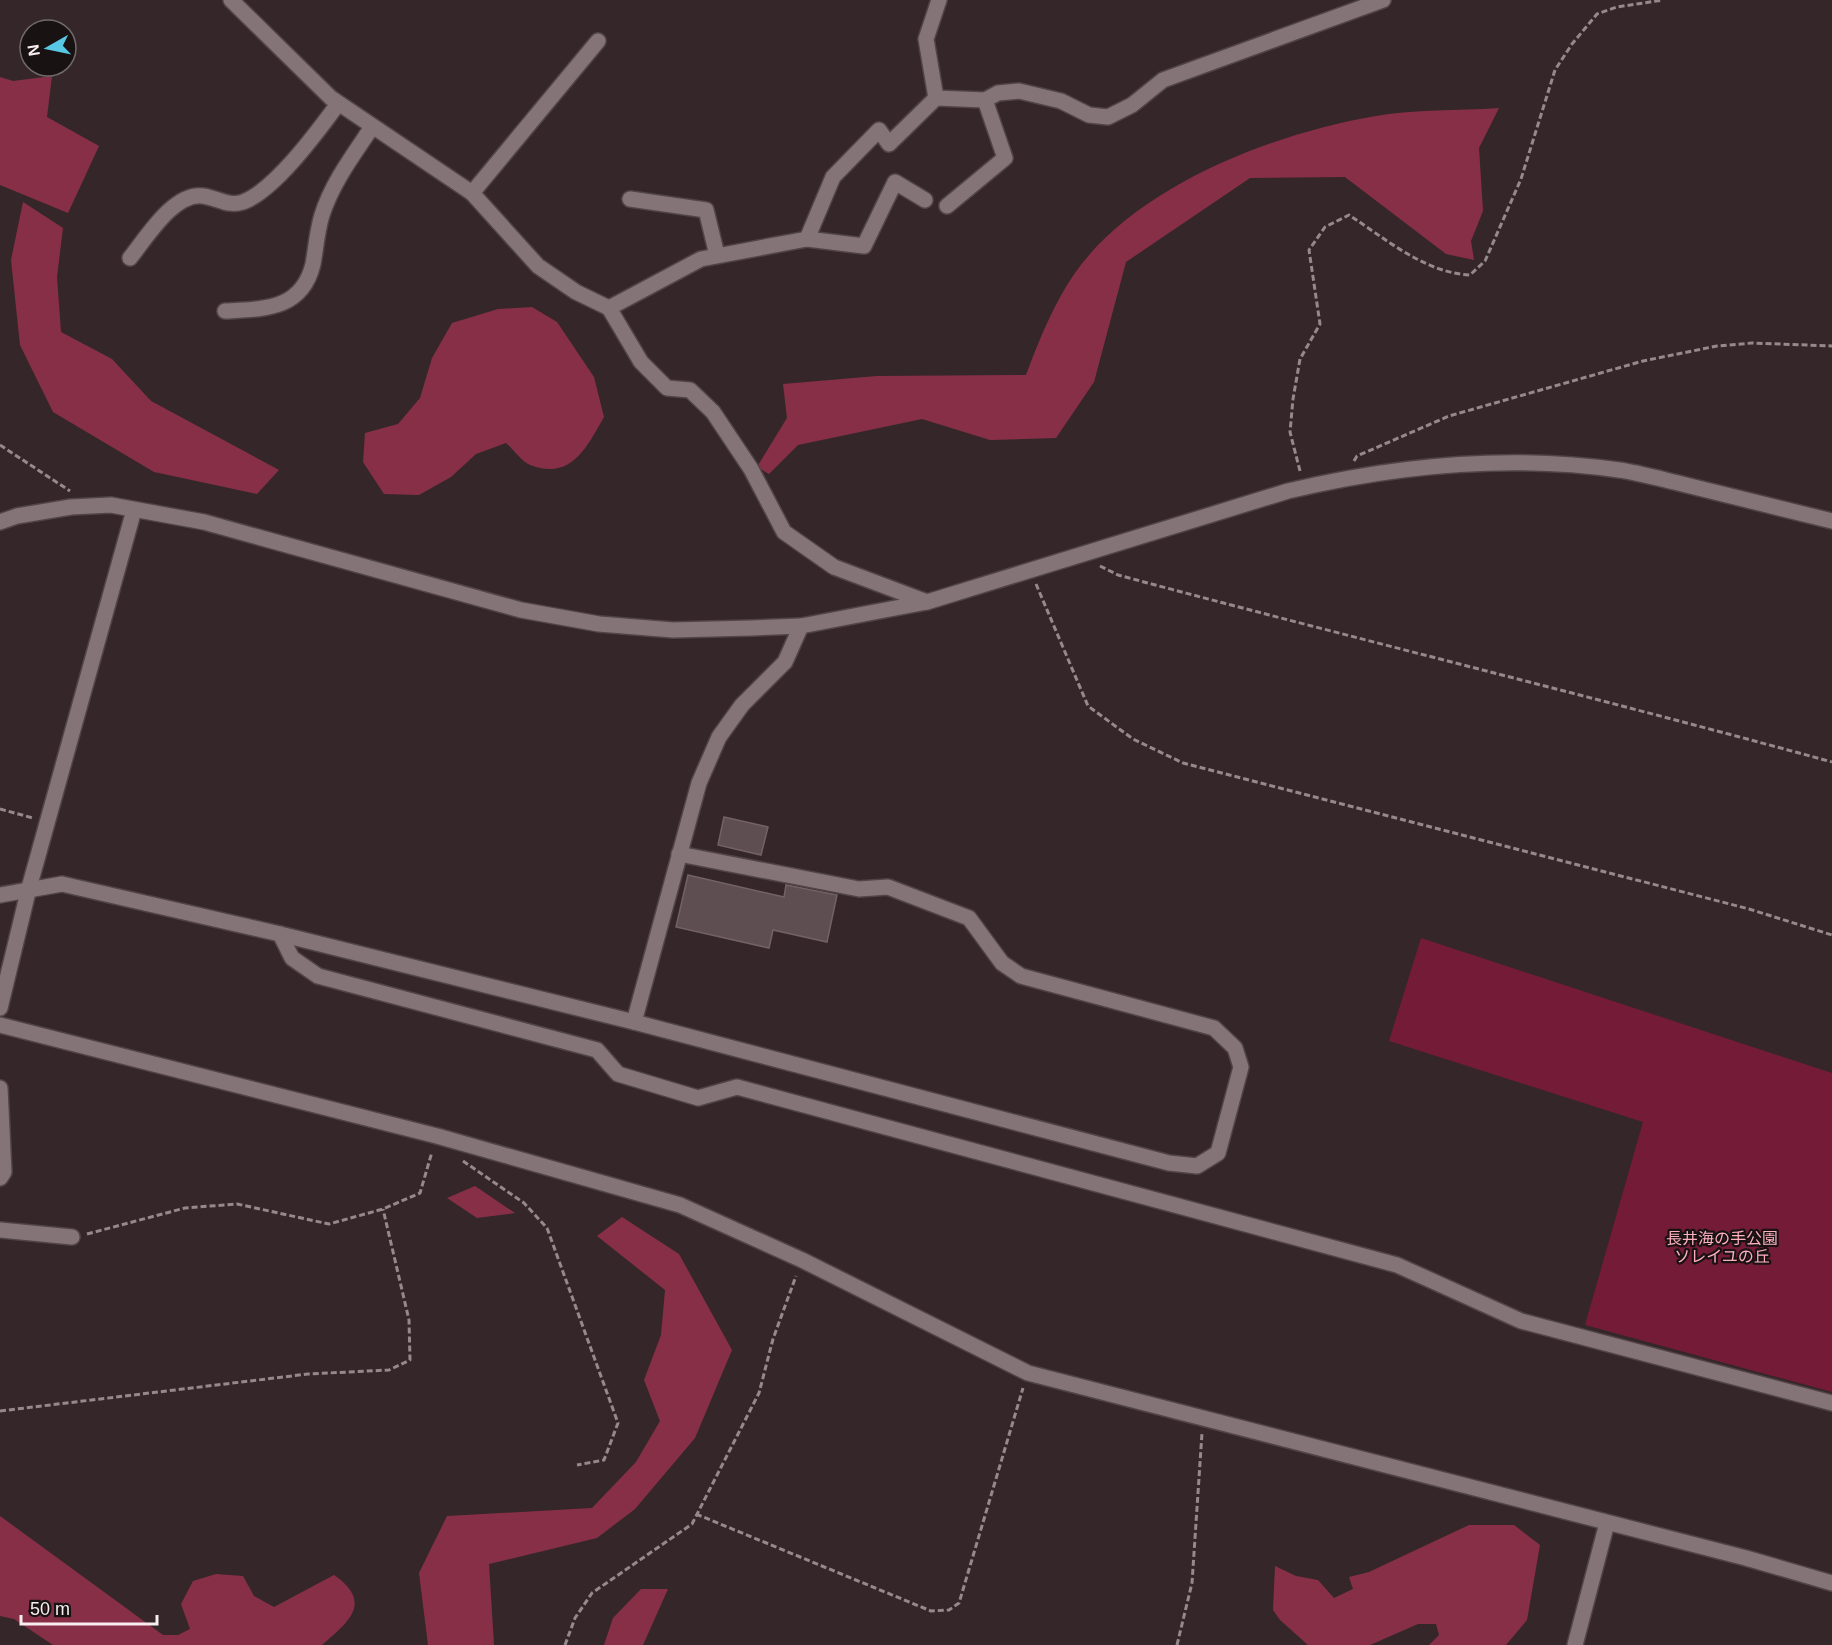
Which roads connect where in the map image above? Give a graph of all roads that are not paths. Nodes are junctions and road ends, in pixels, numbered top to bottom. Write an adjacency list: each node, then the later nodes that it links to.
1 (231, 0): 7 (street)
2 (939, 0): 5 (street)
3 (1383, 0): 6 (street)
4 (598, 42): 9 (street)
5 (936, 98): 6 (street); 13 (street)
6 (986, 100): 12 (street)
7 (338, 104): 8 (street); 15 (street)
8 (372, 127): 9 (street); 17 (street)
9 (472, 193): 16 (street)
10 (630, 199): 14 (street)
11 (925, 200): 13 (street)
12 (947, 206)
13 (807, 239): 14 (street)
14 (717, 255): 16 (street)
15 (130, 258)
16 (609, 308): 21 (street)
17 (225, 311)
18 (134, 510): 19 (street); 22 (street); 24 (street)
19 (0, 522)
20 (1832, 522): 21 (street)
21 (927, 602): 22 (street)
22 (801, 626): 23 (street)
23 (679, 854): 28 (street); 28 (street)
24 (29, 888): 25 (street); 26 (street); 27 (street)
25 (0, 895)
26 (280, 934): 28 (street); 34 (street)
27 (0, 1008)
28 (634, 1022)
29 (0, 1025): 35 (street)
30 (0, 1088): 31 (street)
31 (0, 1178)
32 (0, 1230): 33 (street)
33 (72, 1237)
34 (1832, 1403)
35 (1607, 1523): 36 (street); 37 (street)
36 (1832, 1583)
37 (1575, 1645)

